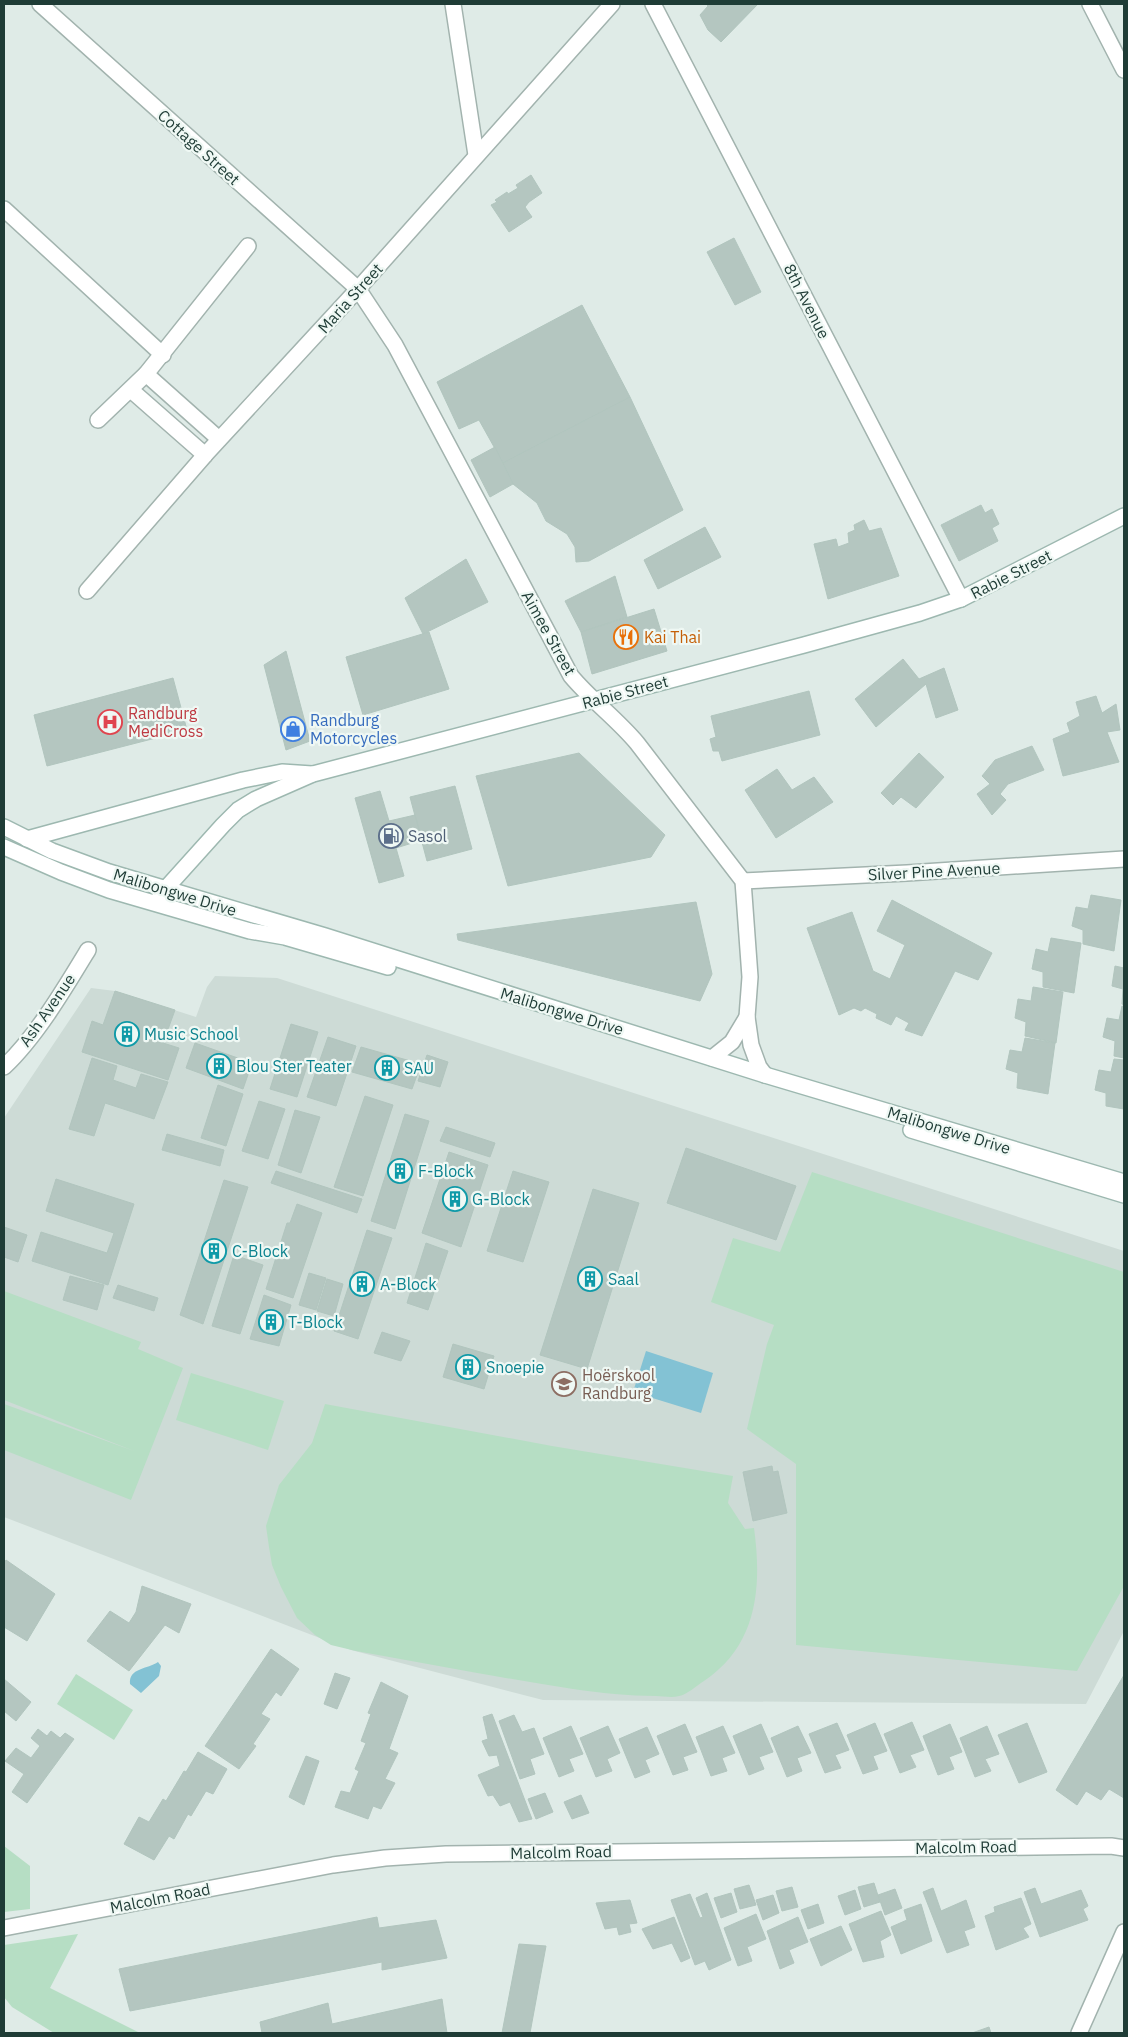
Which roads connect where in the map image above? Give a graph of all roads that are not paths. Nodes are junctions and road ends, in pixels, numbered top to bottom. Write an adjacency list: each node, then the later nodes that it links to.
1 (40, 4): 10 (street, Cottage Street)
2 (454, 4): 7 (street)
3 (612, 4): 7 (street, Maria Street)
4 (653, 4): 19 (street, 8th Avenue)
5 (1090, 4): 6 (street)
6 (1124, 70)
7 (476, 156): 10 (street, Maria Street)
8 (4, 209): 11 (street)
9 (248, 246): 11 (street)
10 (358, 289): 15 (street, Maria Street); 20 (street, Aimee Street)
11 (163, 355): 12 (street)
12 (146, 374): 13 (street); 15 (street)
13 (131, 390): 14 (street); 16 (street)
14 (98, 420)
15 (219, 439): 16 (street, Maria Street)
16 (205, 455): 18 (street, Maria Street)
17 (1124, 516): 19 (street, Rabie Street)
18 (87, 591)
19 (961, 599): 20 (street, Rabie Street)
20 (594, 700): 21 (street, Rabie Street); 26 (street, Aimee Street)
21 (313, 774): 23 (street); 27 (street, Rabie Street)
22 (4, 827): 23 (street, Malibongwe Drive)
23 (27, 839): 27 (street, Malibongwe Drive)
24 (4, 846): 28 (street, Malibongwe Drive)
25 (1124, 859): 26 (street, Silver Pine Avenue)
26 (743, 881): 30 (street)
27 (166, 889): 28 (street, Rabie Street); 31 (street, Malibongwe Drive)
28 (153, 903): 35 (street, Malibongwe Drive)
29 (88, 950): 32 (street, Ash Avenue)
30 (747, 1017): 31 (street); 33 (street)
31 (712, 1058): 33 (street, Malibongwe Drive)
32 (4, 1067)
33 (765, 1075): 34 (street, Malibongwe Drive)
34 (1124, 1182)
35 (1124, 1195)
36 (1124, 1848): 37 (street, Malcolm Road)
37 (4, 1928)
38 (1124, 1932): 39 (street)
39 (1079, 2033)

